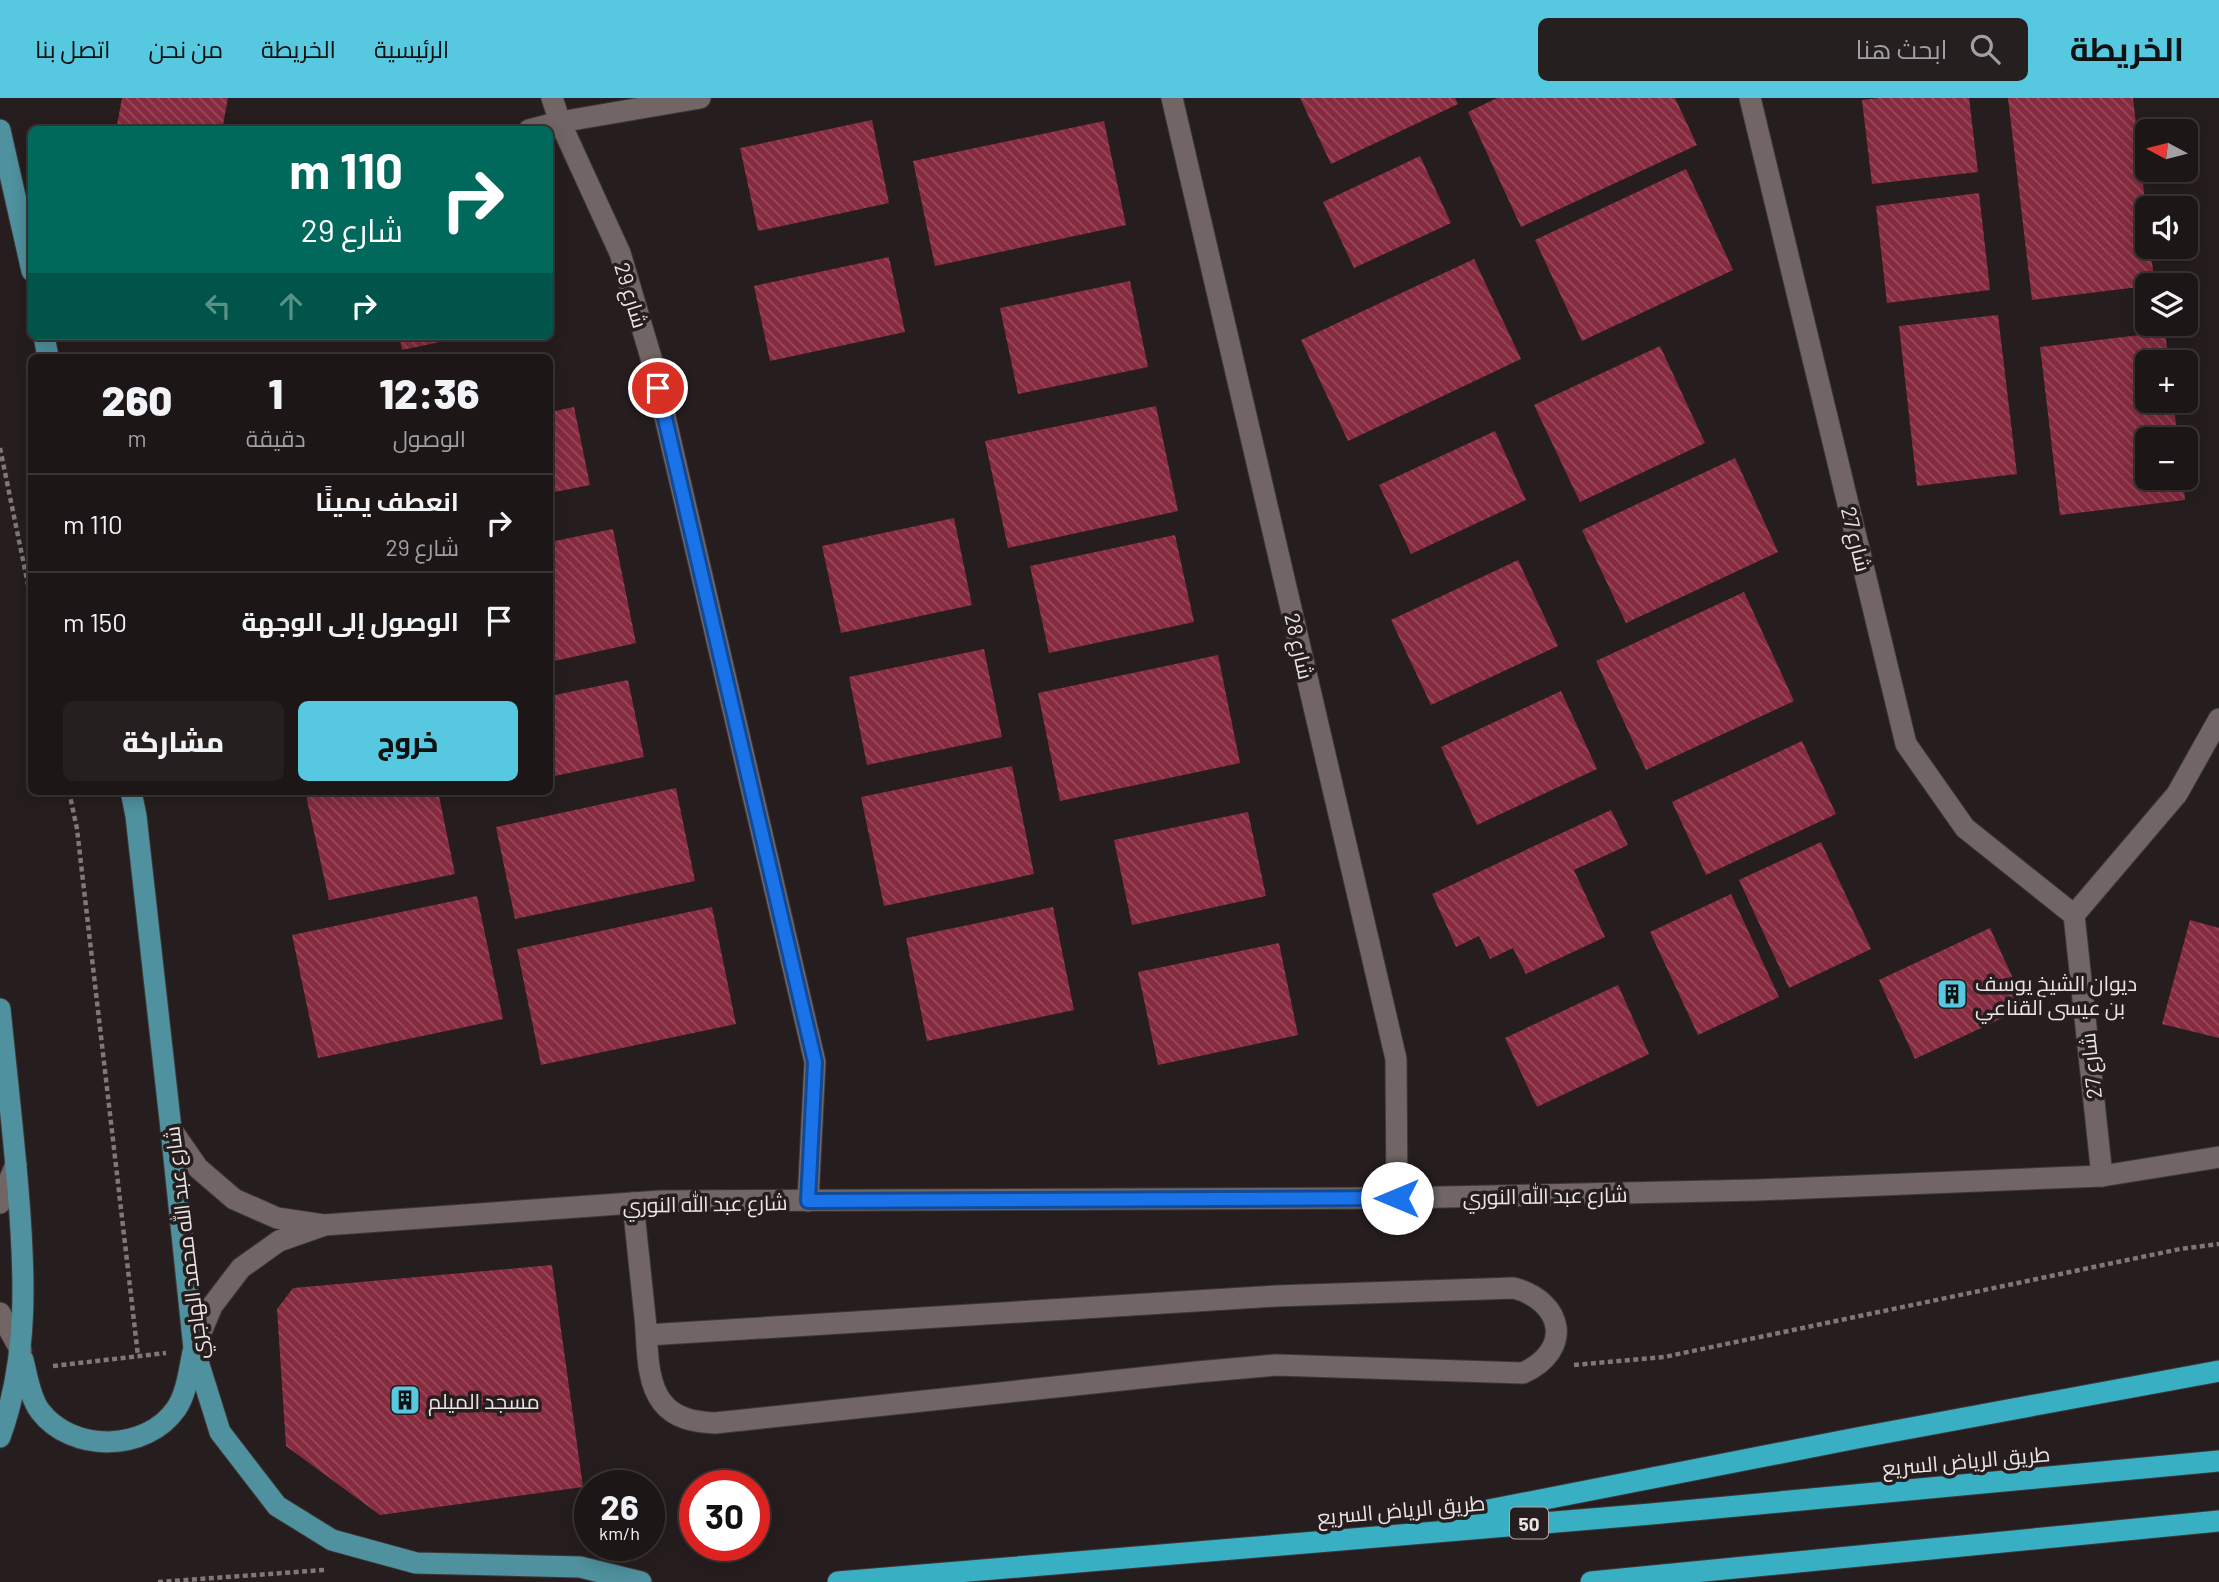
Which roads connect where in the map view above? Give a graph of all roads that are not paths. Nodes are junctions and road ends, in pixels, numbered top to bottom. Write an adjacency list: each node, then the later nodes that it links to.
1 (552, 98): 5 (street, شارع 29)
2 (700, 98): 5 (street)
3 (1172, 98): 19 (street, شارع 28)
4 (1750, 98): 13 (street, شارع 27)
5 (560, 122): 6 (street); 20 (street, شارع 29)
6 (544, 126)
7 (0, 130): 9 (main road)
8 (0, 189): 9 (main road)
9 (20, 214): 10 (main road)
10 (28, 252)
11 (2219, 719): 13 (street)
12 (132, 795): 15 (main road, شارع عبد الله محمد الهاجري)
13 (2074, 915): 18 (street, شارع 27)
14 (0, 1009): 17 (main road)
15 (172, 1129): 23 (street, شارع عبد الله النوري); 26 (main road, شارع عبد الله محمد الهاجري)
16 (2219, 1157): 18 (street, شارع عبد الله النوري)
17 (16, 1164): 21 (street); 27 (main road)
18 (2102, 1176): 19 (street, شارع عبد الله النوري)
19 (1397, 1198): 20 (street, شارع عبد الله النوري)
20 (808, 1201): 22 (street, شارع عبد الله النوري)
21 (0, 1203)
22 (633, 1203): 23 (street, شارع عبد الله النوري); 25 (street)
23 (324, 1225): 26 (street, شارع عبد الله النوري)
24 (0, 1313): 27 (street)
25 (647, 1335): 25 (street)
26 (194, 1349): 27 (main road); 33 (main road, شارع عبد الله محمد الهاجري)
27 (24, 1360): 29 (main road)
28 (2219, 1371): 32 (highway)
29 (0, 1437)
30 (2219, 1461): 32 (highway, طريق الرياض السريع / 50)
31 (2219, 1521): 35 (highway)
32 (1348, 1538): 34 (highway, طريق الرياض السريع / 50)
33 (641, 1582)
34 (838, 1582)
35 (1591, 1582)

